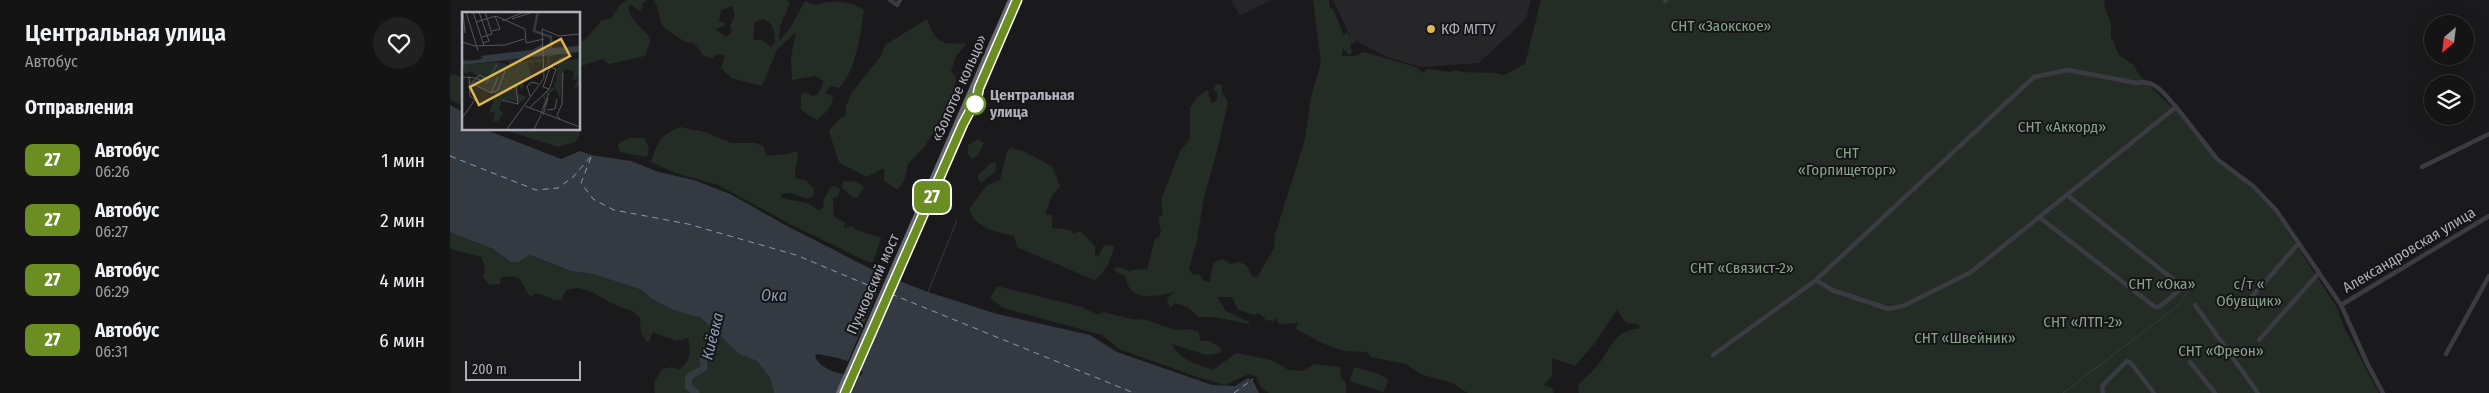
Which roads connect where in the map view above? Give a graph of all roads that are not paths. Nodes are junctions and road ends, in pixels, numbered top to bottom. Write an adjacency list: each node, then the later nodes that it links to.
1 (890, 0): 2 (street)
2 (900, 0)
3 (1011, 0): 8 (highway, «Золотое кольцо»)
4 (1017, 0): 8 (highway, «Золотое кольцо»)
5 (2176, 107): 9 (street); 12 (street); 15 (street)
6 (2489, 134): 7 (street)
7 (2422, 167)
8 (933, 187): 23 (highway, Пучковский мост); 24 (highway, Пучковский мост)
9 (2067, 195): 11 (street); 11 (street)
10 (2489, 216): 17 (street, Александровская улица)
11 (2039, 217): 15 (street)
12 (2298, 244): 13 (street); 18 (street)
13 (2318, 274): 17 (street); 19 (street)
14 (2489, 276): 20 (street)
15 (1816, 280): 21 (street)
16 (2195, 305): 28 (street)
17 (2342, 305): 29 (street)
18 (2244, 306)
19 (2259, 340)
20 (2446, 354)
21 (1713, 355)
22 (2190, 362): 27 (street)
23 (839, 393)
24 (845, 393)
25 (2103, 393): 26 (street)
26 (2154, 393)
27 (2215, 393)
28 (2258, 393)
29 (2383, 393)

